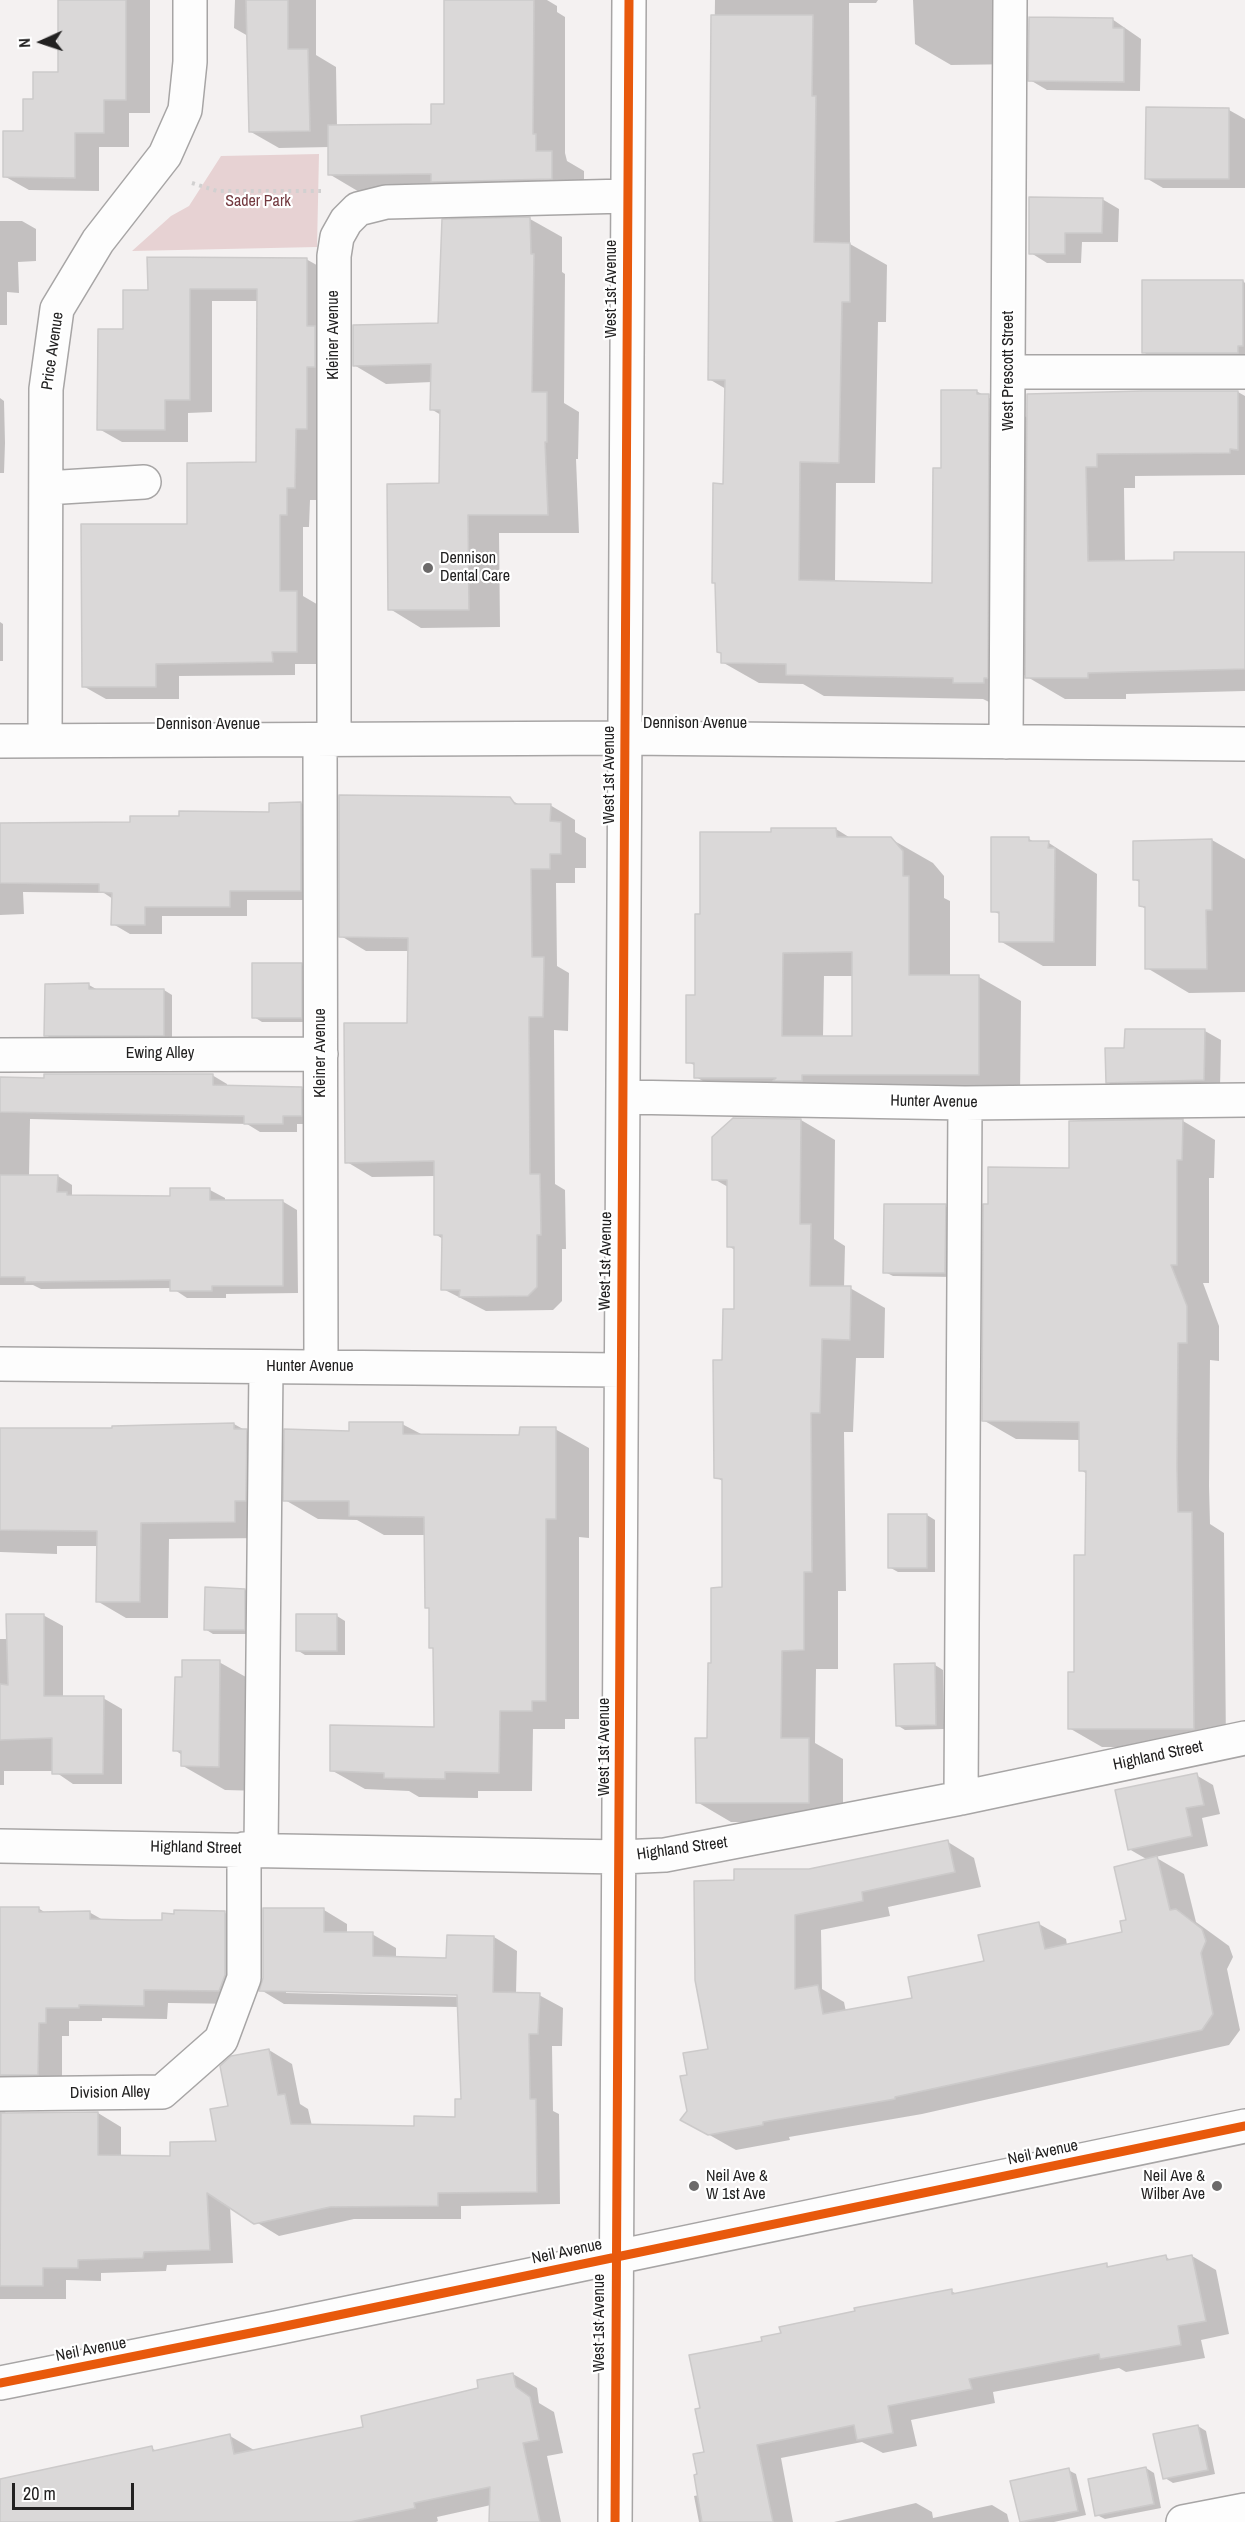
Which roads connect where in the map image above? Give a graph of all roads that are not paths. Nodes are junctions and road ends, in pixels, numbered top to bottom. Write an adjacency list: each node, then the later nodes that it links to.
1 (190, 0): 8 (street, Price Avenue)
2 (628, 0): 4 (street, West 1st Avenue)
3 (1010, 0): 5 (street, West Prescott Street)
4 (627, 195): 9 (street, West 1st Avenue); 10 (street, Kleiner Avenue)
5 (1009, 372): 6 (street); 13 (street, West Prescott Street)
6 (1245, 372)
7 (144, 482): 8 (street)
8 (46, 488): 12 (street, Price Avenue)
9 (626, 738): 10 (street, Dennison Avenue); 13 (street, Dennison Avenue); 17 (street, West 1st Avenue)
10 (327, 740): 12 (street, Dennison Avenue); 15 (street, Kleiner Avenue)
11 (0, 741): 12 (street, Dennison Avenue)
12 (45, 741)
13 (1006, 741): 14 (street, Dennison Avenue)
14 (1245, 744)
15 (321, 1054): 16 (street, Ewing Alley); 22 (street, Kleiner Avenue)
16 (0, 1055)
17 (623, 1097): 19 (street, Hunter Avenue); 23 (street, West 1st Avenue)
18 (1245, 1100): 19 (street, Hunter Avenue)
19 (965, 1103): 25 (street)
20 (0, 1364): 21 (street, Hunter Avenue)
21 (266, 1367): 22 (street, Hunter Avenue); 27 (street, Division Alley)
22 (321, 1367): 23 (street, Hunter Avenue)
23 (620, 1370): 28 (street, West 1st Avenue)
24 (1245, 1738): 25 (street, Highland Street)
25 (961, 1798): 28 (street, Highland Street)
26 (0, 1846): 27 (street, Highland Street)
27 (252, 1849): 28 (street, Highland Street); 29 (street, Division Alley)
28 (621, 1857): 31 (street, West 1st Avenue)
29 (0, 2094)
30 (1245, 2126): 31 (street, Neil Avenue)
31 (615, 2258): 32 (street, Neil Avenue); 34 (street, West 1st Avenue)
32 (0, 2383)
33 (1245, 2510): 35 (street)
34 (615, 2522)
35 (1183, 2522)

